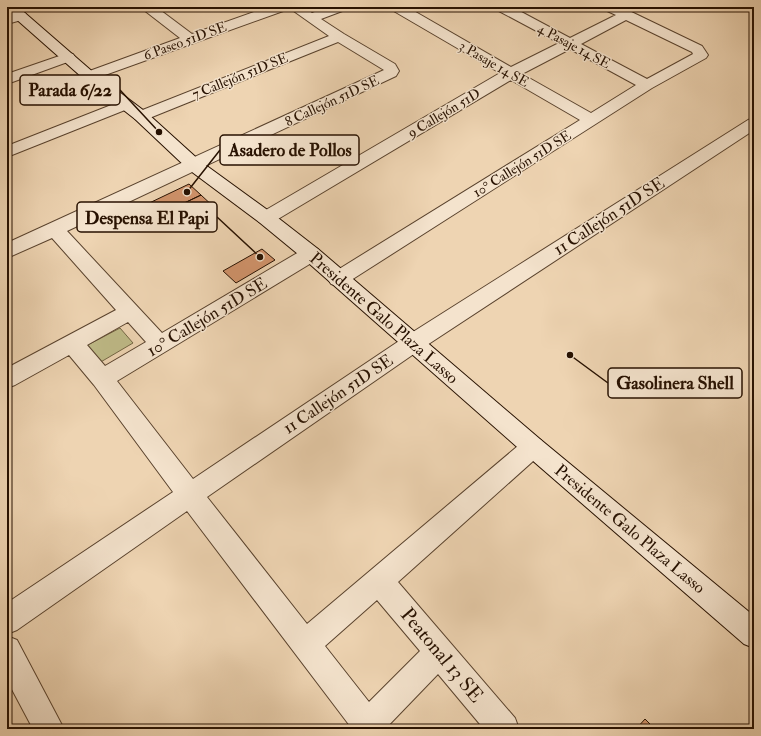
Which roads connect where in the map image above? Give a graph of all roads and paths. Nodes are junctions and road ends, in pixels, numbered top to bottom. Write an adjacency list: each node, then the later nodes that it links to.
1 (147, 7): 12 (street)
2 (281, 7): 12 (street, 6 Paseo 51D SE)
3 (295, 7): 10 (street)
4 (340, 7): 10 (street)
5 (397, 7): 15 (street, 3 Pasaje 14 SE)
6 (502, 7): 13 (street, 4 Pasaje 14 SE)
7 (610, 7): 9 (street)
8 (12, 15): 14 (street, Presidente Galo Plaza Lasso)
9 (626, 15): 13 (street, 9 Callejón 51D); 18 (street, 10° Callejón 51D SE)
10 (311, 18): 11 (street)
11 (339, 37): 20 (street, 7 Callejón 51D SE); 24 (street, 8 Callejón 51D SE)
12 (190, 39): 16 (street, 6 Paseo 51D SE)
13 (569, 44): 15 (street, 9 Callejón 51D); 18 (street, 4 Pasaje 14 SE)
14 (68, 57): 16 (street, Presidente Galo Plaza Lasso); 17 (street)
15 (510, 74): 21 (street, 3 Pasaje 14 SE); 25 (street, 9 Callejón 51D)
16 (89, 76): 19 (street, Presidente Galo Plaza Lasso)
17 (7, 79)
18 (647, 85): 21 (street, 10° Callejón 51D SE)
19 (124, 105): 20 (street, Presidente Galo Plaza Lasso); 23 (street)
20 (141, 116): 24 (street, Presidente Galo Plaza Lasso)
21 (591, 120): 29 (street, 10° Callejón 51D SE)
22 (754, 123): 32 (street, 11 Callejón 51D SE)
23 (7, 152)
24 (194, 165): 25 (street, Presidente Galo Plaza Lasso); 26 (street, 8 Callejón 51D SE)
25 (266, 218): 28 (street, Presidente Galo Plaza Lasso)
26 (54, 229): 27 (street, 8 Callejón 51D SE); 30 (street)
27 (7, 251)
28 (311, 254): 29 (street, Presidente Galo Plaza Lasso); 33 (street, 10° Callejón 51D SE)
29 (338, 279): 32 (street, Presidente Galo Plaza Lasso)
30 (129, 312): 31 (street); 33 (street)
31 (72, 343): 34 (street); 35 (street)
32 (413, 343): 36 (street, Presidente Galo Plaza Lasso); 37 (street, 11 Callejón 51D SE)
33 (160, 344): 34 (street, 10° Callejón 51D SE)
34 (102, 379): 37 (street)
35 (7, 380)
36 (534, 447): 38 (street); 40 (street, Presidente Galo Plaza Lasso)
37 (190, 495): 39 (street, 11 Callejón 51D SE); 41 (street)
38 (379, 581): 41 (street); 43 (street, Peatonal 13 SE)
39 (7, 620)
40 (754, 634)
41 (305, 644): 44 (street)
42 (7, 650): 45 (street)
43 (439, 652): 44 (street); 46 (street, Peatonal 13 SE)
44 (366, 727)
45 (49, 729)
46 (504, 729)

